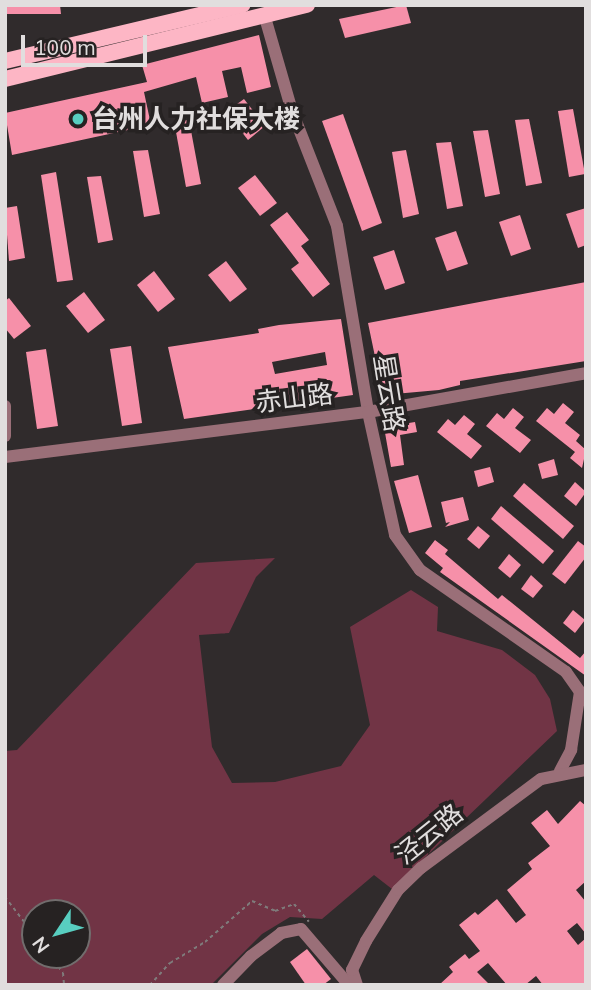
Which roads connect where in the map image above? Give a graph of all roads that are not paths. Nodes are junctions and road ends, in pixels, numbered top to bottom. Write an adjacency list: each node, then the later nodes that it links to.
1 (177, 5): 5 (main road)
2 (242, 5): 5 (main road)
3 (307, 5): 4 (main road)
4 (264, 15): 6 (main road); 11 (street, 星云路)
5 (185, 20): 6 (street); 7 (main road)
6 (194, 37): 8 (main road)
7 (5, 61)
8 (5, 79)
9 (586, 373): 11 (street, 赤山路)
10 (5, 406): 12 (street)
11 (368, 412): 13 (street, 赤山路); 14 (street, 星云路)
12 (5, 436)
13 (5, 457)
14 (583, 697): 16 (street)
15 (586, 769): 16 (street, 泾云路)
16 (560, 771): 19 (street, 泾云路)
17 (223, 985): 18 (street)
18 (349, 985)
19 (357, 985)

